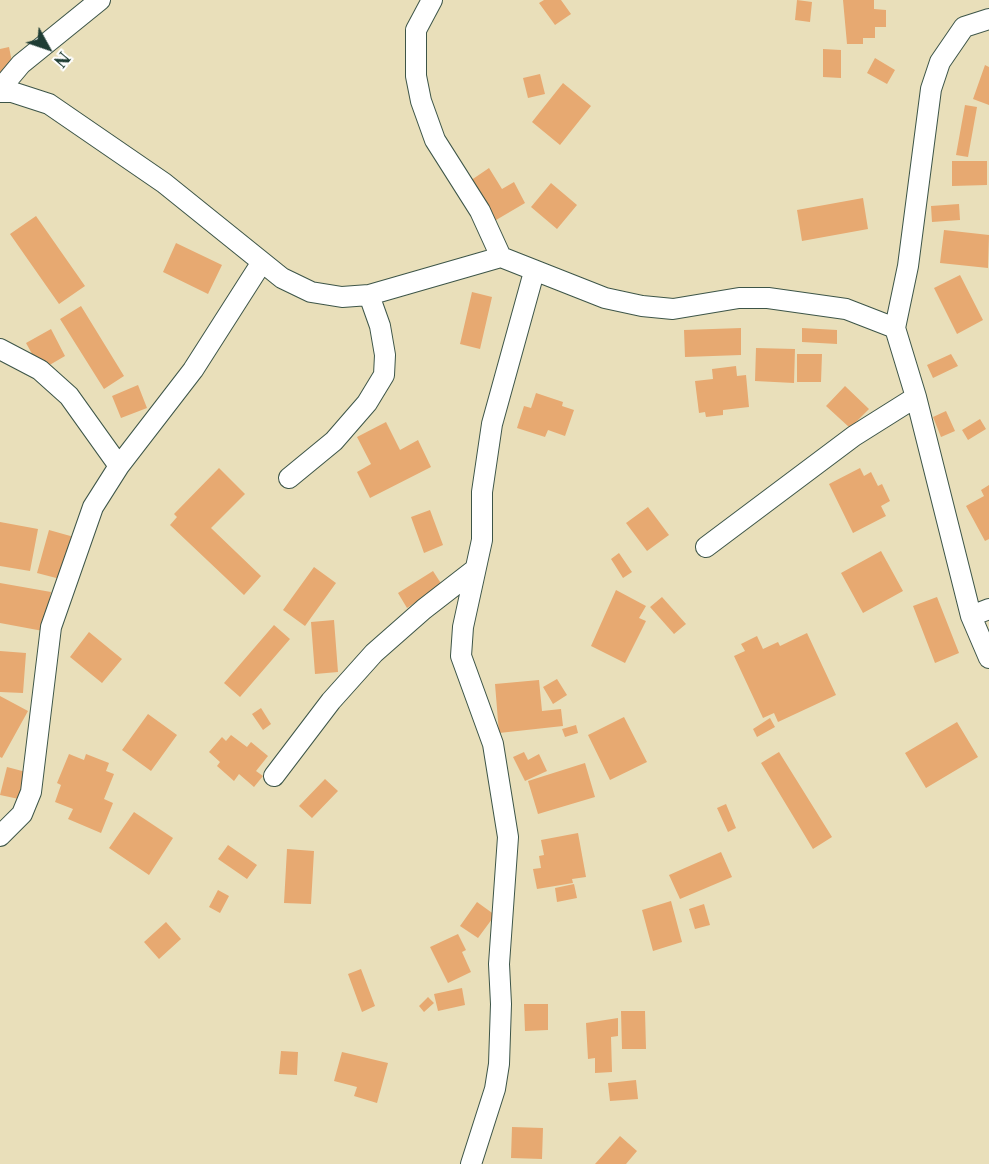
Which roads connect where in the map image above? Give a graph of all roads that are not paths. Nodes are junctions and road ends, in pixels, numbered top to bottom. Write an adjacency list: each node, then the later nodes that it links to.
1 (432, 0): 5 (street)
2 (97, 1): 4 (street)
3 (989, 19): 9 (street)
4 (0, 90): 6 (street)
5 (501, 257): 7 (street); 8 (street)
6 (261, 262): 8 (street); 12 (street)
7 (534, 272): 9 (street); 15 (street)
8 (369, 295): 13 (street)
9 (895, 328): 11 (street)
10 (0, 349): 12 (street)
11 (916, 397): 14 (street); 16 (street)
12 (119, 466): 19 (street)
13 (289, 478)
14 (706, 547)
15 (473, 571): 18 (street); 20 (street)
16 (980, 613): 17 (street)
17 (989, 658)
18 (274, 776)
19 (0, 836)
20 (471, 1164)

